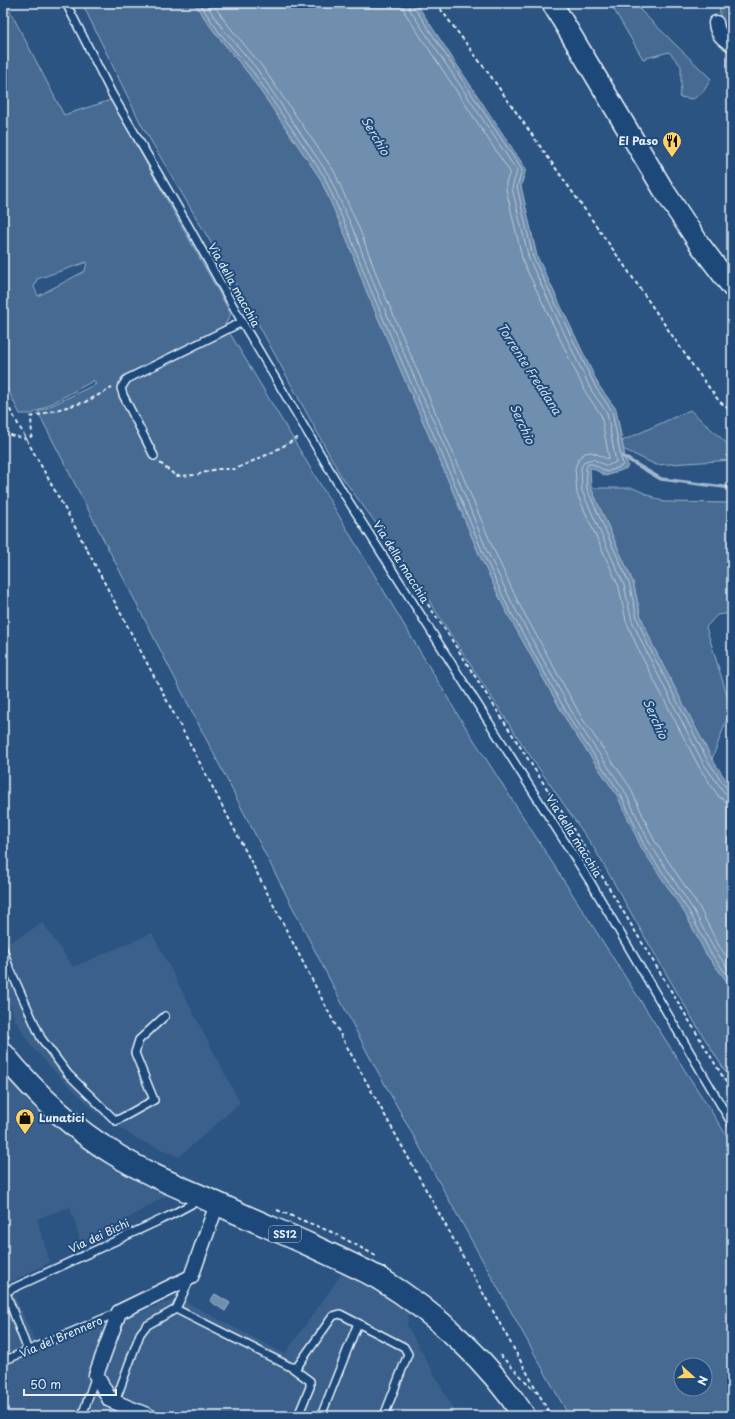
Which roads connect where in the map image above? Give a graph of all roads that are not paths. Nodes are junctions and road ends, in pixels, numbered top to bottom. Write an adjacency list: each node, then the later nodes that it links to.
1 (66, 3): 6 (lane, Via della macchia)
2 (552, 3): 5 (main road)
3 (716, 23): 4 (street)
4 (732, 44)
5 (732, 287)
6 (242, 322): 7 (lane); 11 (lane, Via della macchia)
7 (154, 456)
8 (3, 949): 9 (lane)
9 (164, 1016)
10 (3, 1054): 12 (main road, SS12)
11 (732, 1124)
12 (210, 1201): 13 (street); 14 (lane, Via dei Bichi); 28 (main road, SS12)
13 (191, 1277): 15 (lane); 16 (street, Via del Brennero)
14 (4, 1290): 18 (lane)
15 (176, 1309): 20 (lane); 22 (lane)
16 (119, 1312): 18 (lane, Via del Brennero); 21 (street, Via del Brennero)
17 (358, 1323): 20 (lane); 26 (lane); 27 (lane)
18 (28, 1351): 19 (lane, Via del Brennero)
19 (3, 1361)
20 (290, 1367): 25 (lane)
21 (96, 1375): 22 (street); 23 (lane)
22 (115, 1402): 24 (street)
23 (82, 1416)
24 (148, 1416)
25 (298, 1416)
26 (322, 1416)
27 (384, 1416)
28 (524, 1416)

